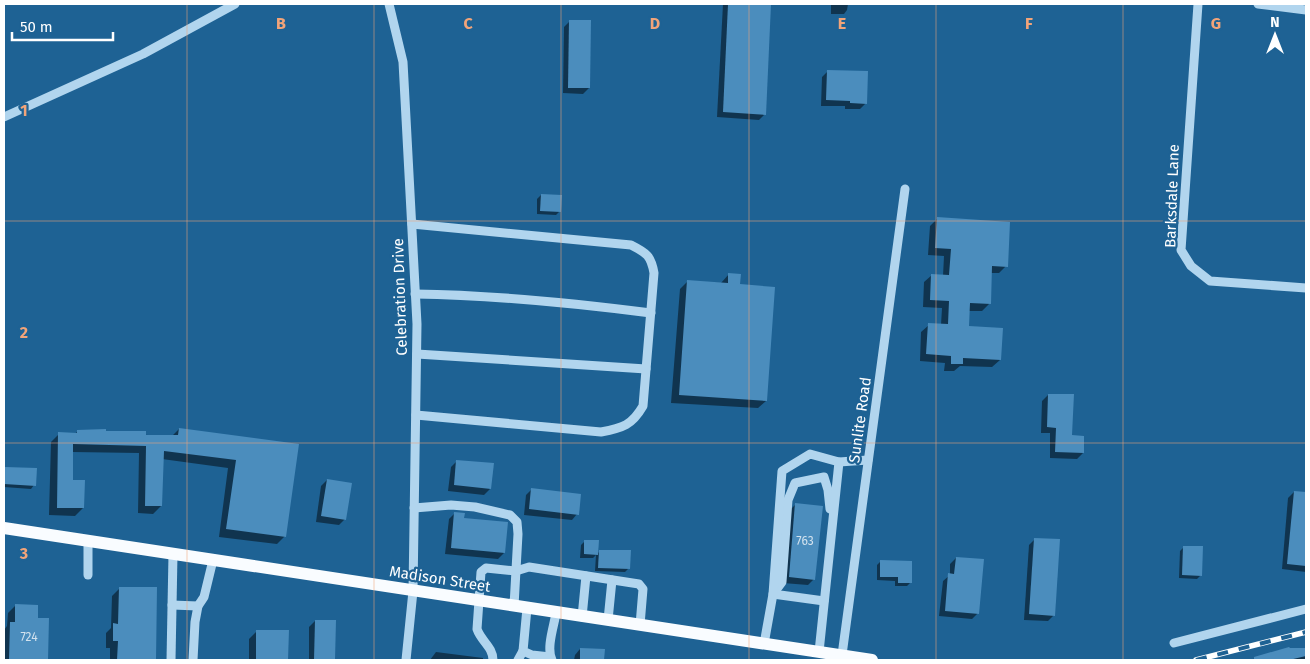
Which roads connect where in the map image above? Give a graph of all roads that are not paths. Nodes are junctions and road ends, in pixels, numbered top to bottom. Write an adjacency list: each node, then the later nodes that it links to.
1 (235, 4): 6 (street)
2 (389, 4): 8 (street, Celebration Drive)
3 (1198, 4): 9 (street, Barksdale Lane)
4 (1258, 4): 5 (street)
5 (1306, 10)
6 (4, 117)
7 (906, 189): 15 (street, Sunlite Road)
8 (412, 224): 10 (street, Celebration Drive); 11 (street)
9 (1306, 288)
10 (416, 294): 11 (street); 12 (street, Celebration Drive)
11 (651, 313): 13 (street)
12 (416, 354): 13 (street); 14 (street, Celebration Drive)
13 (646, 369): 14 (street)
14 (416, 415): 17 (street, Celebration Drive)
15 (868, 460): 16 (street); 43 (street, Sunlite Road)
16 (839, 462): 18 (street); 28 (street)
17 (414, 508): 23 (street); 27 (street, Celebration Drive)
18 (832, 526): 28 (street); 30 (street)
19 (4, 528): 20 (main road, Madison Street)
20 (88, 541): 21 (main road, Madison Street); 24 (street)
21 (174, 554): 22 (main road, Madison Street); 31 (street)
22 (213, 560): 27 (main road, Madison Street); 32 (street)
23 (516, 571): 25 (street); 29 (street); 33 (street)
24 (88, 576)
25 (586, 576): 26 (street); 36 (street)
26 (612, 580): 37 (street); 38 (street)
27 (413, 591): 29 (main road, Madison Street); 47 (street, Celebration Drive)
28 (773, 594): 30 (street); 40 (street)
29 (478, 601): 33 (main road, Madison Street); 48 (street)
30 (824, 601): 42 (street)
31 (172, 605): 32 (street); 45 (street)
32 (198, 606): 46 (street)
33 (520, 607): 35 (main road, Madison Street); 41 (street)
34 (1306, 609): 39 (street)
35 (556, 613): 36 (main road, Madison Street); 44 (street)
36 (582, 617): 37 (main road, Madison Street)
37 (608, 620): 38 (main road, Madison Street)
38 (640, 625): 40 (main road, Madison Street)
39 (1174, 643)
40 (764, 644): 42 (main road, Madison Street)
41 (524, 651): 44 (street); 49 (street)
42 (819, 652): 43 (main road, Madison Street)
43 (842, 655): 50 (main road, Madison Street)
44 (551, 658)
45 (171, 660)
46 (193, 660)
47 (406, 660)
48 (493, 660)
49 (518, 660)
50 (872, 660)

